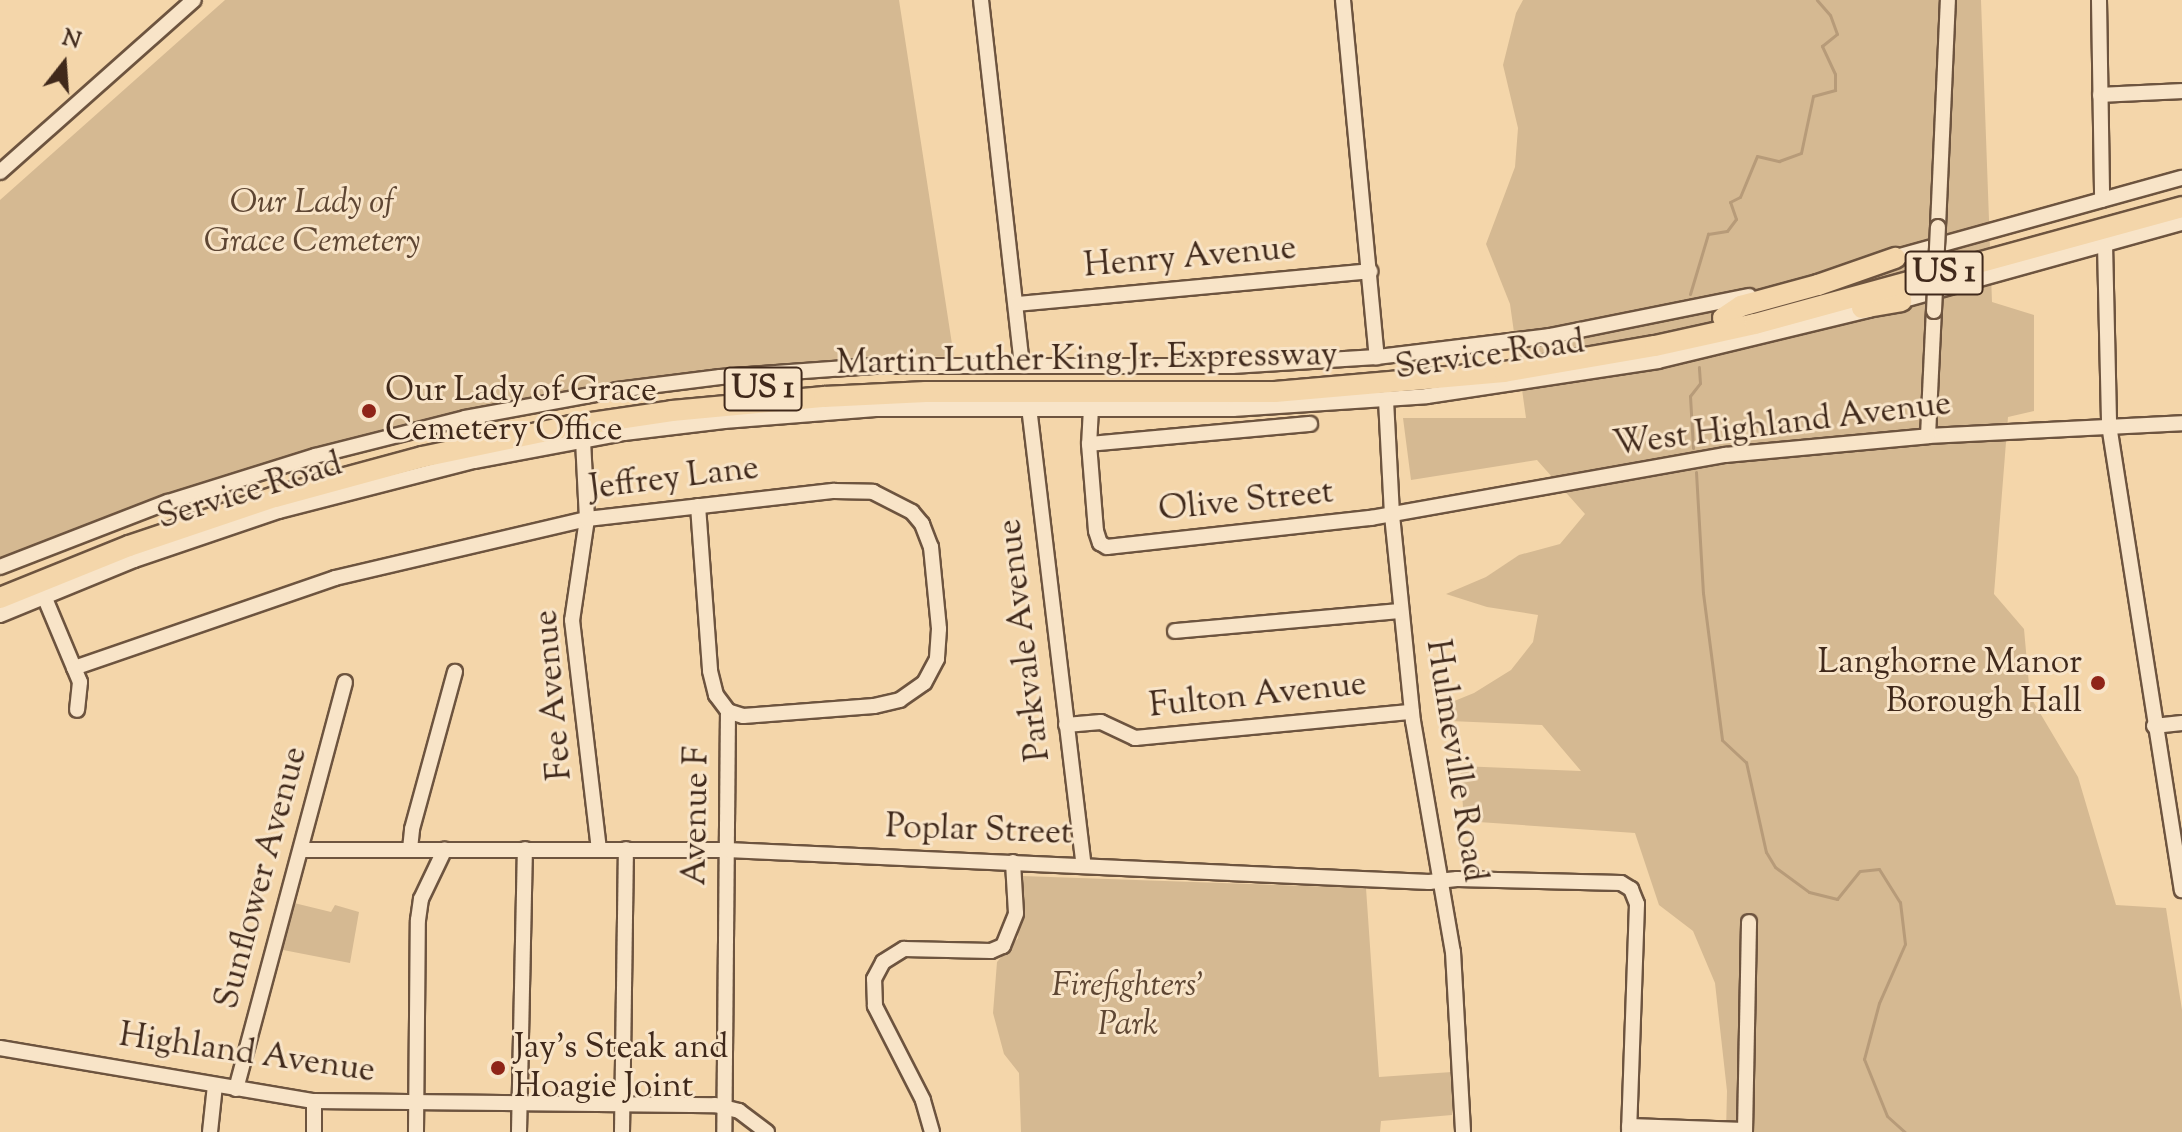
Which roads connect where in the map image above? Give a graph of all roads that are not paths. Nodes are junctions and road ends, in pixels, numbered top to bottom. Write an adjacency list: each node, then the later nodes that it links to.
1 (194, 0): 8 (street)
2 (981, 0): 18 (street)
3 (1343, 0): 16 (street)
4 (1948, 0): 29 (street, bridge)
5 (2099, 0): 7 (street)
6 (2182, 91): 7 (street)
7 (2100, 95): 11 (street)
8 (0, 172)
9 (2182, 178): 11 (street, Service Road)
10 (2182, 194): 19 (highway, Martin Luther King Jr. Expressway / US 1)
11 (2102, 200): 15 (street, Service Road)
12 (2182, 207): 20 (highway, Martin Luther King Jr. Expressway / US 1)
13 (2182, 223): 14 (street, Service Road)
14 (2105, 244): 17 (street, Service Road); 28 (street)
15 (1895, 258): 19 (highway); 21 (street, Service Road)
16 (1370, 271): 18 (street, Henry Avenue); 21 (street)
17 (1901, 301): 20 (highway); 23 (street, Service Road)
18 (1017, 304): 22 (street)
19 (1723, 318): 36 (highway, Martin Luther King Jr. Expressway / US 1)
20 (1705, 336): 37 (highway, Martin Luther King Jr. Expressway / US 1)
21 (1377, 357): 22 (street, Service Road)
22 (1022, 363): 35 (street, Service Road)
23 (1386, 400): 25 (street, Service Road); 33 (street, Hulmeville Road)
24 (1029, 407): 25 (street, Service Road); 30 (street, Service Road); 50 (street, Parkvale Avenue)
25 (1091, 408): 31 (street)
26 (2182, 423): 28 (street, West Highland Avenue)
27 (1310, 424): 31 (street)
28 (2109, 425): 29 (street, West Highland Avenue); 51 (street)
29 (1928, 436): 33 (street, West Highland Avenue)
30 (583, 440): 34 (street, Fee Avenue); 37 (street, Service Road)
31 (1089, 444): 33 (street, Olive Street)
32 (698, 506): 34 (street, Jeffrey Lane); 47 (street, Avenue F); 47 (street, Jeffrey Lane)
33 (1392, 515): 40 (street, Hulmeville Road)
34 (587, 519): 43 (street, Jeffrey Lane); 55 (street, Fee Avenue)
35 (0, 567)
36 (0, 584)
37 (40, 589): 38 (highway, Martin Luther King Jr. Expressway / US 1); 39 (highway); 41 (street, Service Road); 43 (street)
38 (0, 598)
39 (0, 605)
40 (1401, 611): 42 (street); 48 (street, Hulmeville Road)
41 (0, 615)
42 (1175, 631)
43 (74, 668): 46 (street)
44 (455, 672): 52 (street)
45 (345, 682): 57 (street, Sunflower Avenue)
46 (77, 710)
47 (728, 711): 58 (street, Avenue F)
48 (1412, 712): 50 (street, Fulton Avenue); 61 (street, Hulmeville Road)
49 (2182, 723): 51 (street)
50 (1066, 725): 60 (street, Parkvale Avenue)
51 (2154, 726): 62 (street)
52 (410, 849): 53 (street, Poplar Street); 57 (street, Poplar Street)
53 (445, 849): 54 (street, Poplar Street); 68 (street)
54 (525, 849): 55 (street, Poplar Street); 69 (street)
55 (599, 849): 56 (street, Poplar Street)
56 (626, 849): 58 (street, Poplar Street); 70 (street)
57 (303, 850): 66 (street, Sunflower Avenue)
58 (727, 850): 59 (street, Poplar Street); 71 (street, Avenue F)
59 (1013, 862): 60 (street, Poplar Street); 81 (street)
60 (1084, 865): 61 (street, Poplar Street)
61 (1443, 882): 72 (street, Poplar Street); 82 (street, Hulmeville Road)
62 (2182, 890)
63 (1749, 922): 73 (street)
64 (0, 1048): 65 (street, Highland Avenue)
65 (215, 1085): 66 (street, Highland Avenue); 74 (street)
66 (236, 1089): 67 (street, Highland Avenue)
67 (314, 1101): 68 (street, Highland Avenue); 75 (street)
68 (417, 1103): 69 (street, Highland Avenue); 76 (street)
69 (519, 1103): 70 (street, Highland Avenue); 77 (street)
70 (622, 1103): 71 (street, Highland Avenue); 78 (street)
71 (724, 1107): 79 (street, Avenue F); 80 (street, Highland Avenue)
72 (1629, 1129): 73 (street)
73 (1745, 1131)
74 (210, 1132)
75 (314, 1132)
76 (416, 1132)
77 (519, 1132)
78 (622, 1132)
79 (724, 1132)
80 (767, 1132)
81 (932, 1132)
82 (1463, 1132)

